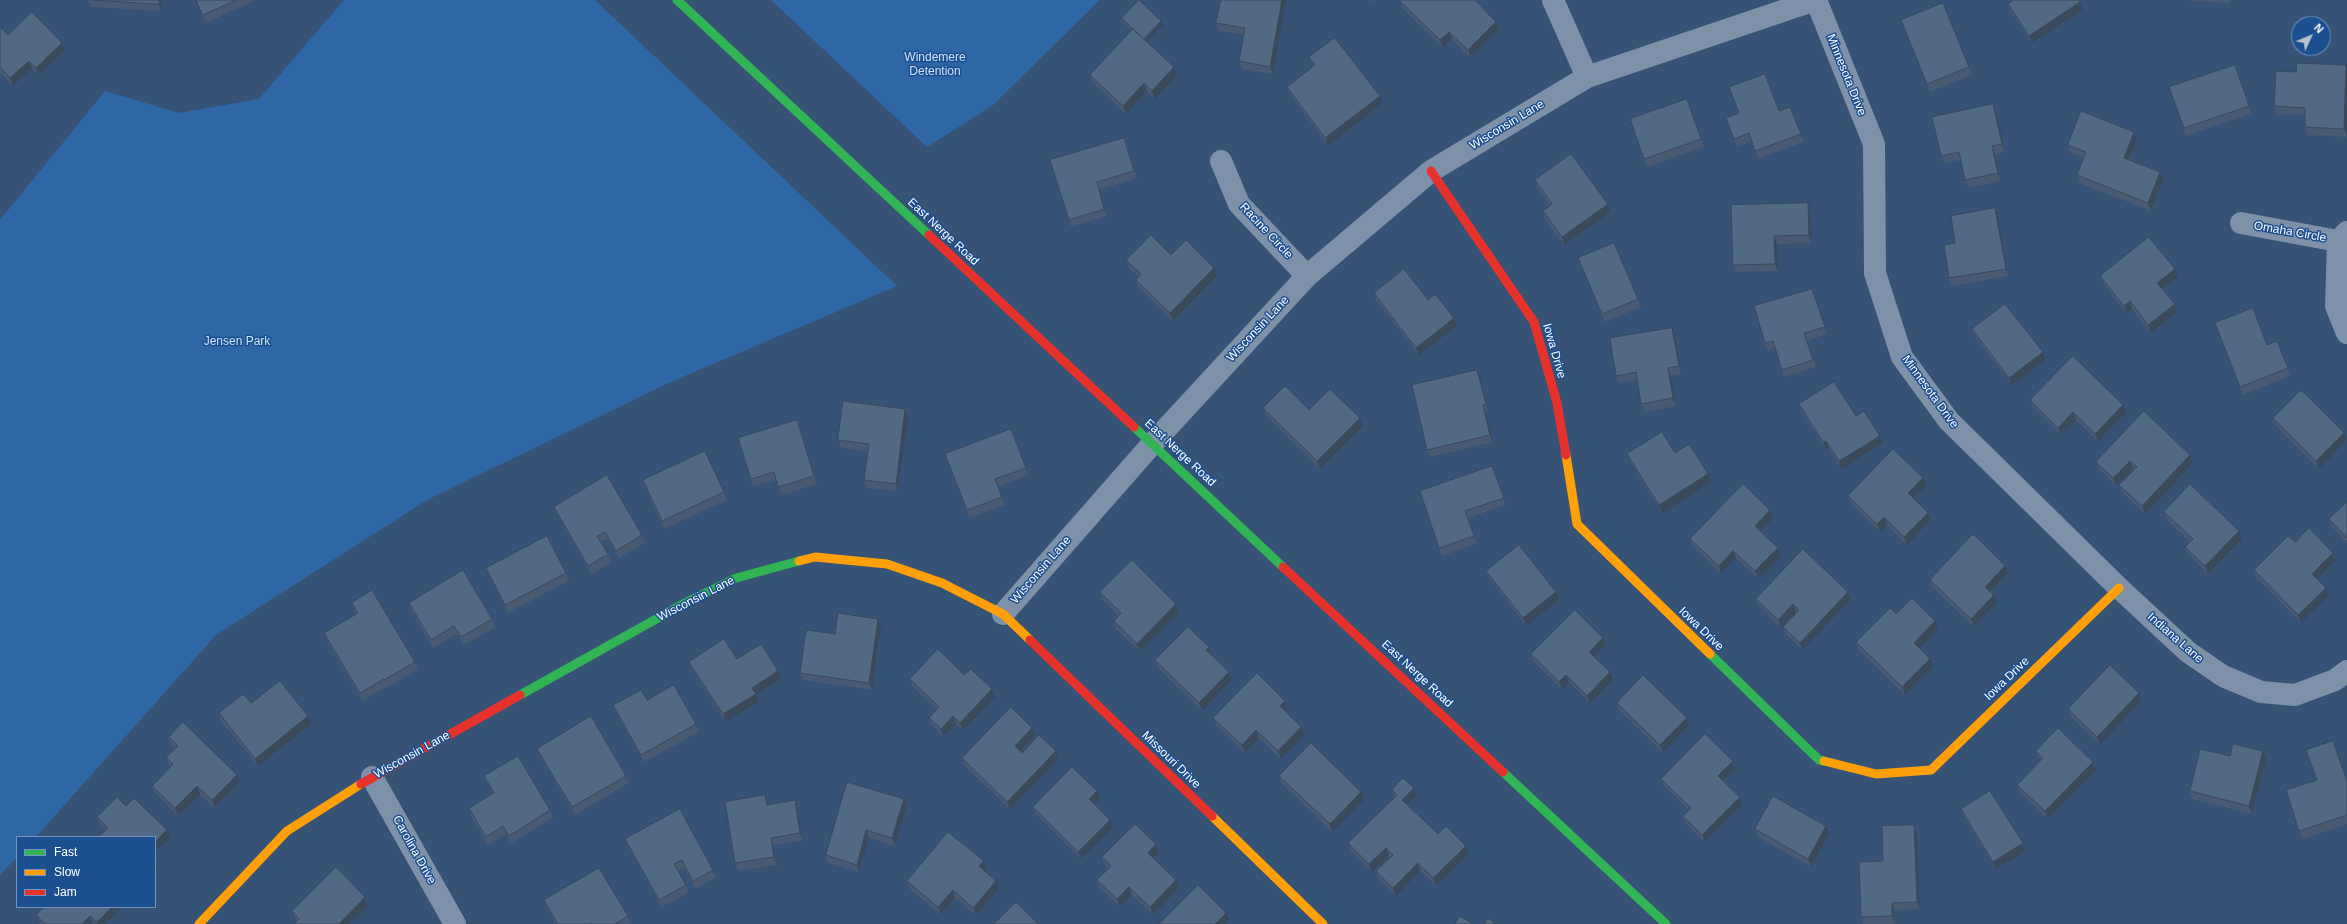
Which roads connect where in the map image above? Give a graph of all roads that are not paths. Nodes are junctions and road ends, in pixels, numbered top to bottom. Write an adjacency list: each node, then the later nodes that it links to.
1 (677, 0): 11 (street, East Nerge Road)
2 (1553, 0): 4 (street)
3 (1816, 0): 4 (street, Wisconsin Lane); 12 (street, Minnesota Drive)
4 (1587, 77): 6 (street, Wisconsin Lane)
5 (1221, 161): 9 (street, Racine Circle)
6 (1431, 171): 9 (street, Wisconsin Lane); 12 (street, Iowa Drive)
7 (2241, 223): 8 (street, Omaha Circle)
8 (2342, 236): 10 (street)
9 (1307, 276): 11 (street, Wisconsin Lane)
10 (2347, 333)
11 (1152, 444): 13 (street, Wisconsin Lane); 19 (street, East Nerge Road)
12 (2119, 588): 14 (street, Indiana Lane)
13 (1003, 614): 15 (street, Wisconsin Lane); 18 (street, Missouri Drive)
14 (2347, 671)
15 (372, 777): 16 (street, Wisconsin Lane); 17 (street, Carolina Drive)
16 (199, 924)
17 (456, 924)
18 (1323, 924)
19 (1666, 924)

